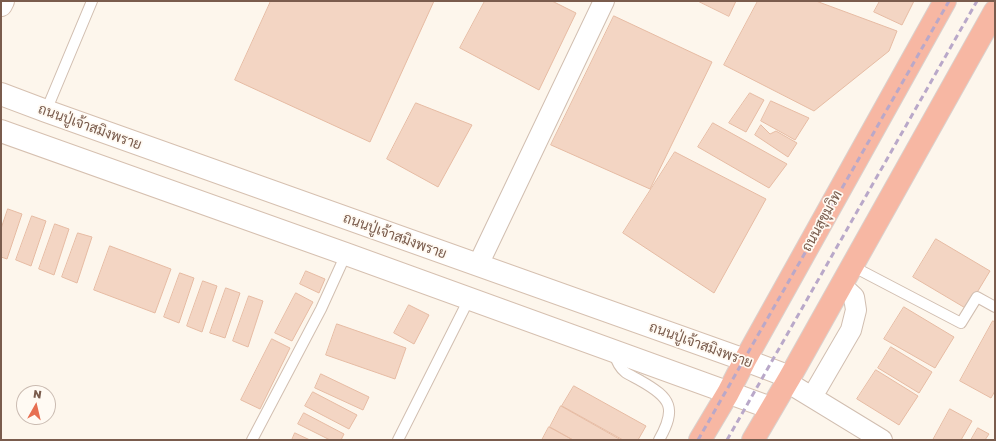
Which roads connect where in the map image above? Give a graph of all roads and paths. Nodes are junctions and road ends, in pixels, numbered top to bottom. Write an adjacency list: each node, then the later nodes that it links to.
1 (3, 1): 5 (main road)
2 (92, 1): 8 (lane)
3 (604, 1): 11 (street)
4 (944, 1): 17 (highway, ถนนสุขุมวิท)
5 (1, 6)
6 (995, 11): 12 (highway)
7 (1, 94): 8 (main road, ถนนปู่เจ้าสมิงพราย)
8 (46, 111): 11 (main road, ถนนปู่เจ้าสมิงพราย)
9 (1, 131): 10 (main road)
10 (346, 254): 14 (main road); 22 (lane)
11 (478, 265): 17 (main road, ถนนปู่เจ้าสมิงพราย)
12 (852, 266): 13 (highway); 15 (lane)
13 (841, 285): 18 (highway); 20 (street)
14 (469, 299): 16 (main road); 23 (lane)
15 (995, 307)
16 (613, 351): 19 (main road); 24 (lane)
17 (745, 360): 18 (main road, ถนนปู่เจ้าสมิงพราย); 19 (highway, ถนนสุขุมวิท)
18 (788, 380): 20 (street); 21 (highway)
19 (728, 393): 21 (main road); 25 (highway, ถนนสุขุมวิท)
20 (812, 397): 27 (street)
21 (771, 408): 26 (highway)
22 (252, 440)
23 (398, 440)
24 (659, 440)
25 (700, 440)
26 (753, 440)
27 (882, 440)

